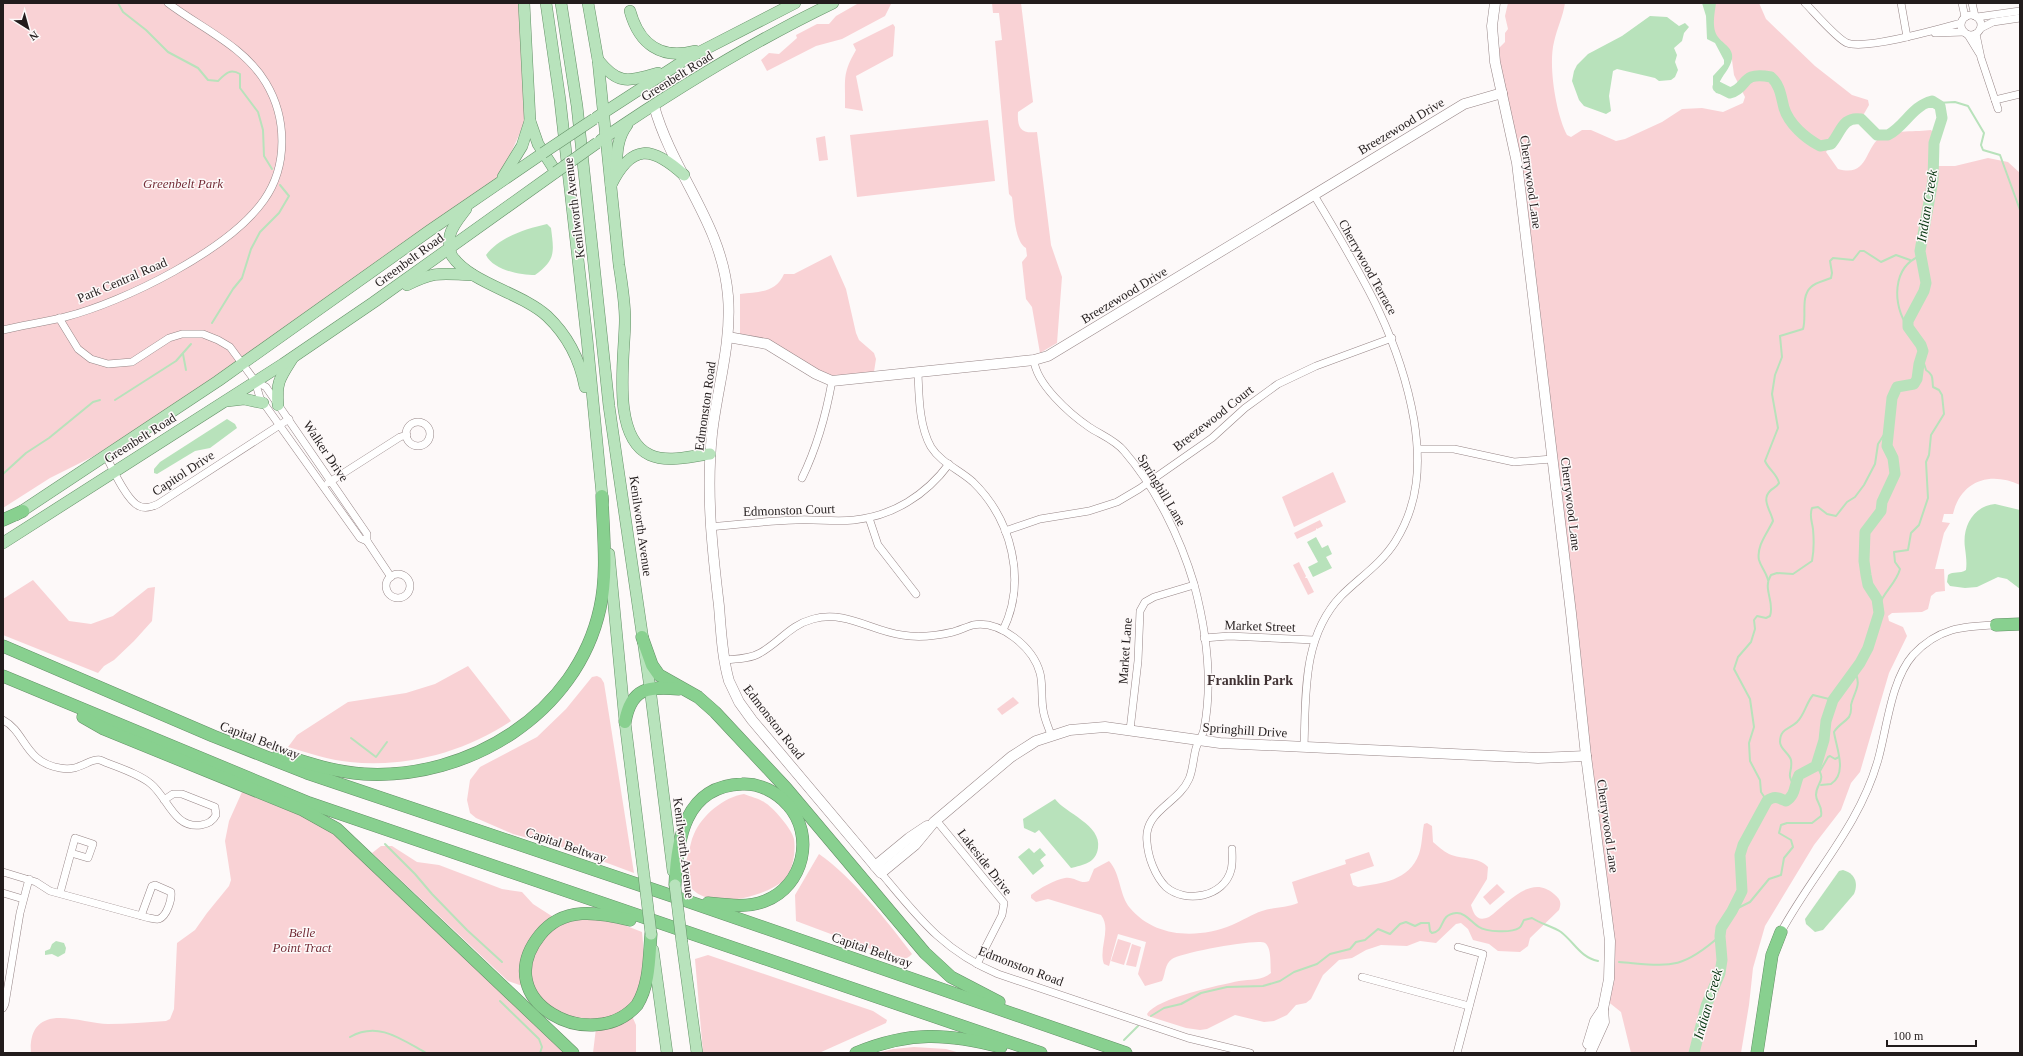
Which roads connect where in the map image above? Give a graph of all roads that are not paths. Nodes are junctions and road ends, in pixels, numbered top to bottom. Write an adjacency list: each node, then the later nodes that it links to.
1 (168, 3): 48 (street, Park Central Road)
2 (524, 3): 33 (main road)
3 (546, 3): 61 (main road, Kenilworth Avenue)
4 (561, 3): 65 (main road, Kenilworth Avenue)
5 (588, 3): 25 (main road)
6 (795, 3): 23 (main road, Greenbelt Road)
7 (833, 3): 30 (main road, Greenbelt Road)
8 (1495, 3): 27 (street, Cherrywood Lane)
9 (1805, 3): 22 (street)
10 (1900, 3): 22 (street)
11 (1962, 3): 17 (street)
12 (1972, 3): 15 (street)
13 (629, 7): 23 (main road)
14 (2020, 11): 15 (street)
15 (1976, 16): 17 (street); 18 (street)
16 (2020, 18): 18 (street)
17 (1963, 20): 19 (street); 20 (street)
18 (1981, 28): 21 (street)
19 (1923, 33): 20 (street); 22 (street)
20 (1966, 34): 21 (street); 24 (street)
21 (1976, 34): 24 (street)
22 (1907, 36)
23 (714, 44): 26 (main road, Greenbelt Road)
24 (1980, 55): 29 (street)
25 (598, 60): 26 (main road); 32 (main road)
26 (668, 70): 32 (main road, Greenbelt Road)
27 (1502, 93): 42 (street, Breezewood Drive); 69 (street, Cherrywood Lane)
28 (2020, 94): 29 (street)
29 (1995, 100): 31 (street)
30 (654, 106): 34 (main road, Greenbelt Road); 39 (street, Edmonston Road)
31 (1998, 108)
32 (598, 116): 35 (main road); 36 (main road, Greenbelt Road, bridge)
33 (530, 120): 36 (main road); 40 (main road)
34 (630, 121): 35 (main road, Greenbelt Road); 37 (main road)
35 (601, 140): 38 (main road, Greenbelt Road, bridge); 41 (main road)
36 (543, 153): 38 (main road); 40 (main road, Greenbelt Road)
37 (616, 174): 39 (main road); 41 (main road)
38 (551, 175): 44 (main road, Greenbelt Road)
39 (684, 175): 50 (street, Edmonston Road)
40 (498, 184): 43 (main road, Greenbelt Road)
41 (611, 185): 45 (main road)
42 (1314, 195): 51 (street, Cherrywood Terrace); 53 (street, Breezewood Drive)
43 (469, 204): 44 (main road); 54 (main road, Greenbelt Road)
44 (450, 248): 46 (main road); 47 (main road, Greenbelt Road)
45 (619, 266): 65 (main road); 67 (main road)
46 (474, 275): 47 (main road); 61 (main road)
47 (374, 302): 52 (main road, Greenbelt Road)
48 (59, 318): 49 (street, Park Central Road); 54 (street, Walker Drive)
49 (3, 330)
50 (728, 338): 57 (street); 67 (street, Edmonston Road)
51 (1392, 338): 66 (street, Cherrywood Terrace); 74 (street, Breezewood Court)
52 (293, 357): 56 (main road, Greenbelt Road); 60 (main road)
53 (1034, 360): 55 (street, Breezewood Drive); 74 (street, Springhill Lane)
54 (243, 364): 56 (street, Walker Drive); 68 (main road, Greenbelt Road)
55 (918, 372): 57 (street, Breezewood Drive); 70 (street)
56 (255, 381): 58 (main road, Greenbelt Road); 59 (street, Walker Drive); 60 (street, Walker Drive)
57 (832, 381): 72 (street)
58 (223, 402): 59 (main road); 71 (main road, Greenbelt Road)
59 (264, 403): 63 (street, Walker Drive)
60 (278, 405): 62 (street, Walker Drive)
61 (594, 418): 76 (main road, Kenilworth Avenue)
62 (289, 419): 63 (street, Capitol Drive); 73 (street, Walker Drive)
63 (279, 426): 71 (street, Capitol Drive); 75 (street, Walker Drive)
64 (406, 435): 73 (street)
65 (614, 440): 91 (main road, Kenilworth Avenue)
66 (1418, 449): 69 (street); 93 (street, Cherrywood Terrace)
67 (710, 454): 81 (street, Edmonston Road)
68 (106, 456): 71 (street, Capitol Drive); 77 (main road, Greenbelt Road)
69 (1552, 459): 107 (street, Cherrywood Lane)
70 (949, 464): 78 (street, Edmonston Court); 82 (street)
71 (114, 471): 84 (main road, Greenbelt Road)
72 (802, 478)
73 (331, 481): 75 (street); 83 (street, Walker Drive)
74 (1146, 482): 82 (street, Breezewood Court); 86 (street, Springhill Lane)
75 (323, 487): 83 (street, Walker Drive)
76 (602, 496): 100 (highway); 102 (main road, Kenilworth Avenue)
77 (23, 511): 79 (highway); 80 (main road, Greenbelt Road)
78 (869, 518): 81 (street, Edmonston Court); 87 (street)
79 (3, 520)
80 (3, 524)
81 (710, 527): 95 (street, Edmonston Road)
82 (1006, 531): 90 (street)
83 (367, 541): 85 (street, Walker Drive)
84 (3, 543)
85 (391, 577)
86 (1194, 585): 92 (street, Springhill Lane); 103 (street, Market Lane)
87 (916, 594)
88 (2020, 624): 89 (highway)
89 (1996, 625): 121 (street)
90 (1003, 630): 95 (street); 104 (street)
91 (642, 637): 97 (main road, Kenilworth Avenue); 98 (highway)
92 (1204, 638): 93 (street, Market Street); 105 (street, Springhill Lane)
93 (1314, 640): 106 (street, Cherrywood Terrace)
94 (3, 646): 100 (highway, Capital Beltway)
95 (725, 660): 112 (street, Edmonston Road)
96 (3, 676): 99 (highway)
97 (650, 688): 98 (highway); 102 (highway); 115 (main road, Kenilworth Avenue)
98 (684, 689): 130 (highway)
99 (44, 694): 123 (highway); 132 (highway)
100 (153, 711): 119 (highway, Capital Beltway)
101 (3, 720): 108 (street)
102 (625, 722): 122 (main road, Kenilworth Avenue, bridge)
103 (1130, 730): 104 (street, Springhill Drive); 105 (street, Springhill Drive)
104 (1051, 735): 109 (street, Springhill Drive)
105 (1200, 740): 106 (street, Springhill Drive); 110 (street, Springhill Lane)
106 (1304, 747): 107 (street, Springhill Drive)
107 (1586, 756): 129 (street, Cherrywood Lane)
108 (164, 800): 108 (street)
109 (935, 821): 112 (street, Springhill Drive); 125 (street, Lakeside Drive)
110 (1232, 848)
111 (71, 853): 111 (street); 117 (street)
112 (878, 869): 125 (street, Edmonston Road)
113 (3, 872): 114 (street)
114 (29, 879): 117 (street); 118 (street)
115 (675, 885): 119 (highway); 134 (main road, Kenilworth Avenue, bridge)
116 (3, 893): 118 (street)
117 (60, 893): 120 (street)
118 (23, 899): 128 (street)
119 (687, 901): 130 (highway, Capital Beltway)
120 (141, 916): 120 (street)
121 (1781, 932): 144 (highway)
122 (651, 934): 123 (highway); 133 (main road, Kenilworth Avenue)
123 (706, 938): 137 (highway)
124 (1458, 947): 127 (street)
125 (977, 964): 139 (street, Edmonston Road)
126 (1362, 977): 127 (street)
127 (1469, 1006): 140 (street)
128 (3, 1008)
129 (1604, 1009): 131 (street, Cherrywood Lane); 141 (street, Cherrywood Lane)
130 (1068, 1033): 138 (highway, Capital Beltway)
131 (1597, 1037): 142 (street, Cherrywood Lane); 143 (street)
132 (573, 1053)
133 (667, 1053)
134 (697, 1053)
135 (856, 1053): 136 (highway)
136 (1025, 1053)
137 (1041, 1053)
138 (1126, 1053)
139 (1250, 1053)
140 (1457, 1053)
141 (1584, 1053)
142 (1590, 1053)
143 (1595, 1053)
144 (1757, 1053)

